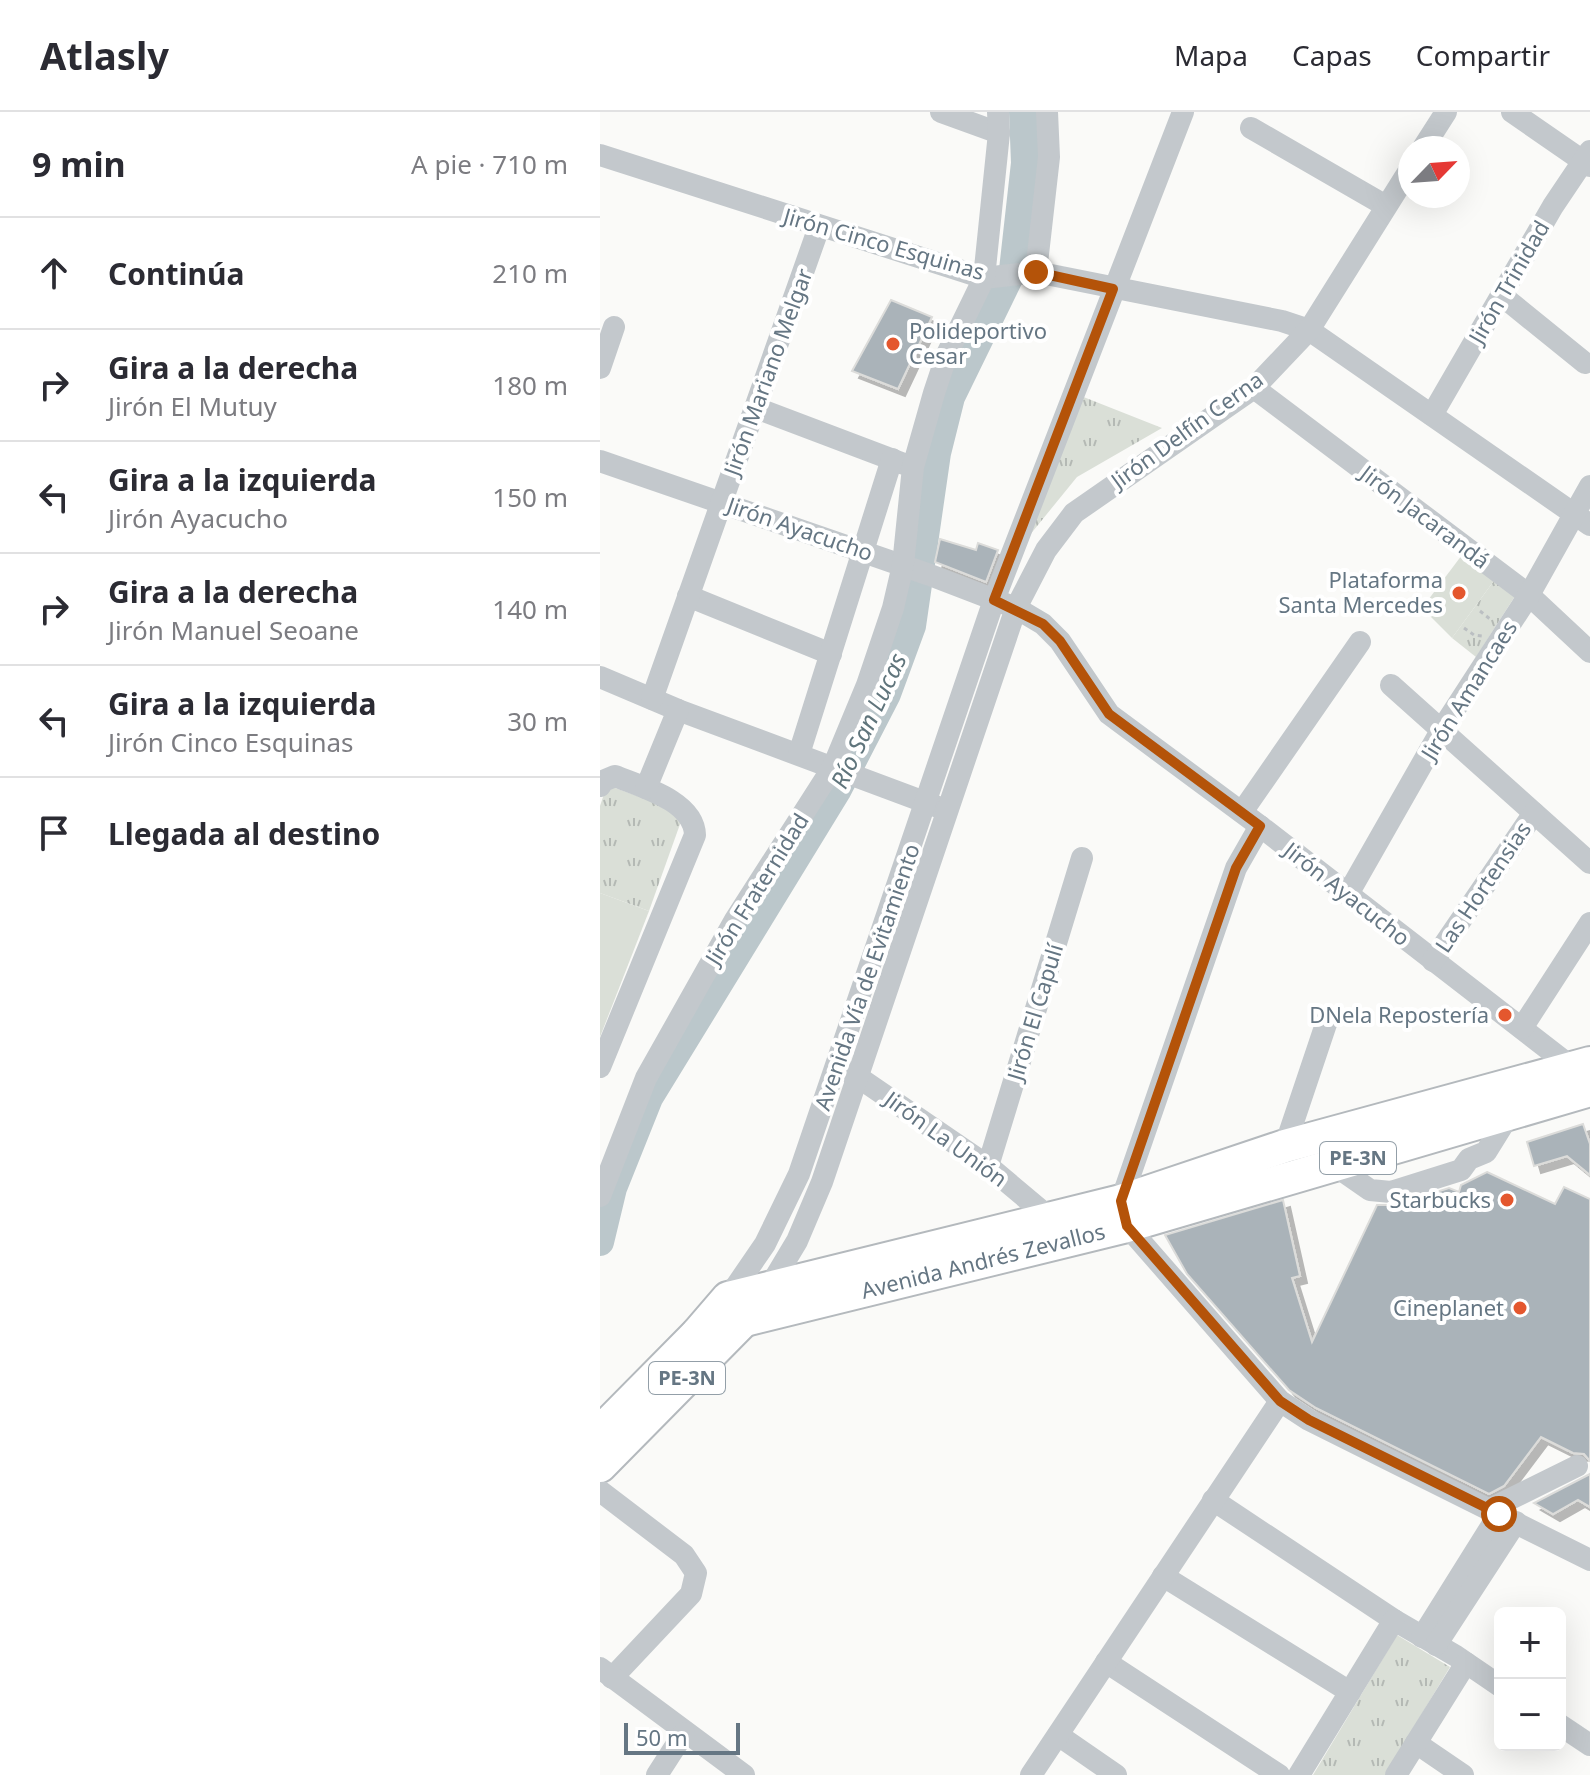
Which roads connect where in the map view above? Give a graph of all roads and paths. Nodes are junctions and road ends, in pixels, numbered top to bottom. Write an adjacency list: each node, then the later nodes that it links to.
1 (941, 112): 6 (street)
2 (1047, 112): 14 (street)
3 (1183, 112): 16 (street, Avenida Vía de Evitamiento)
4 (1446, 112): 8 (street)
5 (1512, 112): 10 (street)
6 (999, 122): 15 (street, Jirón Fraternidad)
7 (1251, 128): 12 (street)
8 (1431, 136)
9 (600, 155): 13 (street, Jirón Cinco Esquinas)
10 (1588, 159): 17 (street, Jirón Trinidad)
11 (1398, 188): 12 (street, Jirón Delfín Cerna)
12 (1386, 206): 19 (street, Jirón Delfín Cerna)
13 (819, 227): 15 (street, Jirón Cinco Esquinas); 23 (street, Jirón Mariano Melgar)
14 (1034, 272): 15 (street, Jirón Cinco Esquinas); 16 (street, Jirón Cinco Esquinas)
15 (992, 277): 26 (street, Jirón Fraternidad)
16 (1113, 289): 19 (street, Jirón Cinco Esquinas); 34 (street, Avenida Vía de Evitamiento)
17 (1501, 295): 20 (street); 24 (street, Jirón Trinidad)
18 (614, 327): 21 (street)
19 (1309, 330): 22 (street, Jirón Delfín Cerna); 24 (street, Jirón Cinco Esquinas)
20 (1585, 363)
21 (600, 368)
22 (1254, 388): 32 (street, Jirón Jacarandá); 35 (street, Jirón Delfín Cerna)
23 (756, 408): 26 (street); 28 (street, Jirón Mariano Melgar)
24 (1432, 415): 29 (street, Jirón Cinco Esquinas)
25 (600, 461): 28 (street, Jirón Ayacucho)
26 (902, 463): 30 (street); 31 (street, Jirón Fraternidad)
27 (1590, 486): 29 (street, Jirón Amancaes)
28 (722, 502): 30 (street, Jirón Ayacucho); 33 (street, Jirón Mariano Melgar)
29 (1583, 520): 32 (street, Jirón Amancaes)
30 (862, 551): 31 (street, Jirón Ayacucho); 42 (street)
31 (915, 570): 34 (street, Jirón Ayacucho); 49 (street, Jirón Fraternidad)
32 (1529, 595): 41 (street, Jirón Jacarandá); 47 (street, Jirón Amancaes)
33 (688, 596): 42 (street); 45 (street, Jirón Mariano Melgar)
34 (994, 600): 35 (street, Jirón Ayacucho); 52 (street, Avenida Vía de Evitamiento)
35 (1016, 608): 53 (street, Avenida Vía de Evitamiento); 55 (street, Jirón Ayacucho)
36 (1480, 611): 37 (path)
37 (1496, 623)
38 (1464, 628): 39 (path)
39 (1487, 637)
40 (1360, 642): 55 (street)
41 (1590, 652)
42 (831, 654): 48 (street)
43 (600, 677): 45 (street)
44 (1391, 685): 47 (street)
45 (652, 699): 46 (street)
46 (678, 710): 48 (street); 51 (street)
47 (1442, 729): 54 (street); 58 (street, Jirón Amancaes)
48 (799, 754): 49 (street)
49 (838, 769): 52 (street); 73 (street, Jirón Fraternidad)
50 (600, 786): 51 (street)
51 (646, 788): 63 (street)
52 (927, 803): 53 (street); 64 (street, Avenida Vía de Evitamiento)
53 (949, 811): 66 (street, Avenida Vía de Evitamiento)
54 (1534, 813): 57 (street); 60 (street, Las Hortensias)
55 (1251, 819): 58 (street, Jirón Ayacucho); 74 (street)
56 (1082, 858): 71 (street, Jirón El Capulí)
57 (1590, 863)
58 (1348, 894): 60 (street, Jirón Ayacucho)
59 (1590, 923): 62 (street)
60 (1433, 961): 62 (street, Jirón Ayacucho)
61 (1328, 1018): 68 (street)
62 (1522, 1028): 65 (street, Jirón Ayacucho)
63 (600, 1067)
64 (835, 1068): 66 (street, Jirón La Unión); 77 (street, Avenida Vía de Evitamiento)
65 (1586, 1076): 67 (highway, Avenida Andrés Zevallos / PE-3N); 68 (highway, Avenida Andrés Zevallos / PE-3N)
66 (858, 1077): 71 (street, Jirón La Unión); 76 (street, Avenida Vía de Evitamiento)
67 (1509, 1115): 70 (highway, Avenida Andrés Zevallos / PE-3N); 72 (street)
68 (1285, 1146): 74 (highway, Avenida Andrés Zevallos / PE-3N)
69 (1448, 1159): 72 (street)
70 (1334, 1165): 72 (street); 74 (highway, Avenida Andrés Zevallos / PE-3N)
71 (988, 1166): 75 (street, Jirón La Unión)
72 (1362, 1184)
73 (600, 1196)
74 (1124, 1213): 75 (highway, Avenida Andrés Zevallos / PE-3N); 77 (highway, Avenida Andrés Zevallos / PE-3N); 78 (street)
75 (1051, 1219): 76 (highway, Avenida Andrés Zevallos / PE-3N)
76 (770, 1286): 77 (highway, PE-3N)
77 (736, 1309): 79 (highway, Avenida Andrés Zevallos / PE-3N); 80 (highway, PE-3N)
78 (1280, 1401): 83 (street); 84 (street)
79 (600, 1432)
80 (600, 1466)
81 (1577, 1466): 84 (street)
82 (600, 1491): 91 (street)
83 (1213, 1500): 86 (street); 87 (street)
84 (1502, 1515): 85 (street); 88 (street)
85 (1590, 1560)
86 (1163, 1576): 89 (street); 93 (street)
87 (1394, 1620): 88 (street); 93 (street)
88 (1429, 1641): 90 (street)
89 (1106, 1662): 96 (street); 103 (street)
90 (1466, 1663): 92 (street); 97 (street)
91 (606, 1673): 95 (street)
92 (1494, 1682)
93 (1350, 1692): 104 (street)
94 (1566, 1729): 98 (street)
95 (684, 1733): 99 (street); 100 (street)
96 (1058, 1735): 101 (street); 102 (street)
97 (1416, 1743): 105 (street); 106 (street)
98 (1590, 1745)
99 (657, 1775)
100 (744, 1775)
101 (1031, 1775)
102 (1116, 1775)
103 (1279, 1775)
104 (1299, 1775)
105 (1396, 1775)
106 (1463, 1775)

